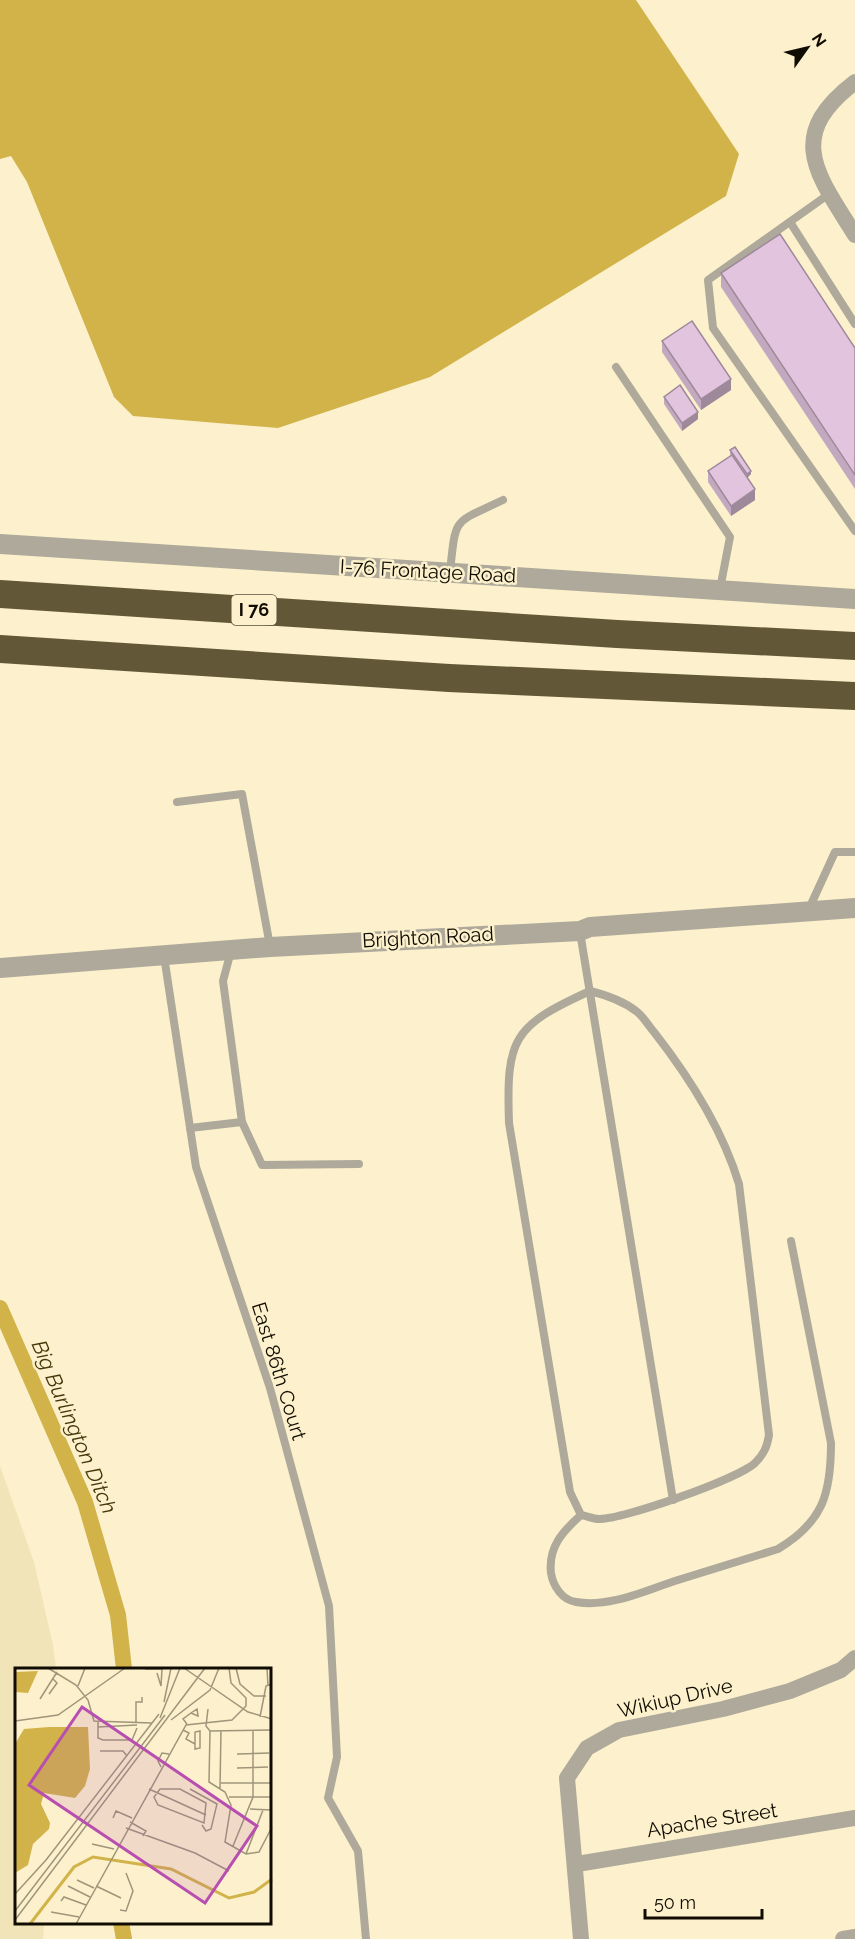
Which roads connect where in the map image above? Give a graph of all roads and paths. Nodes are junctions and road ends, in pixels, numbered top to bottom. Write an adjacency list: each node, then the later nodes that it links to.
1 (855, 82): 2 (street)
2 (829, 194): 3 (lane); 4 (street)
3 (790, 222): 5 (lane); 8 (lane)
4 (855, 235)
5 (855, 324)
6 (616, 367): 11 (lane)
7 (503, 500): 10 (lane)
8 (855, 531)
9 (0, 544): 10 (street, I-76 Frontage Road)
10 (450, 572): 11 (street, I-76 Frontage Road)
11 (720, 589): 13 (street, I-76 Frontage Road)
12 (0, 594): 14 (highway, I 76)
13 (855, 599)
14 (855, 646)
15 (0, 650): 16 (highway)
16 (855, 696)
17 (177, 802): 22 (lane)
18 (855, 852): 20 (lane)
19 (855, 908): 20 (street, Brighton Road)
20 (807, 911): 21 (street, Brighton Road)
21 (580, 930): 22 (street, Brighton Road); 26 (lane)
22 (270, 947): 23 (street, Brighton Road)
23 (231, 950): 24 (street, Brighton Road); 27 (lane)
24 (164, 956): 25 (street, Brighton Road); 28 (lane, East 86th Court)
25 (0, 968)
26 (590, 991): 31 (lane); 31 (lane); 32 (lane)
27 (242, 1122): 28 (lane); 29 (lane)
28 (190, 1128): 37 (lane, East 86th Court)
29 (359, 1164)
30 (791, 1241): 32 (lane)
31 (673, 1500): 32 (lane)
32 (581, 1515)
33 (855, 1658): 35 (street, Wikiup Drive)
34 (855, 1818): 35 (street, Apache Street)
35 (576, 1864): 38 (street, Wikiup Drive)
36 (855, 1936): 39 (street)
37 (366, 1939)
38 (581, 1939)
39 (843, 1939)

